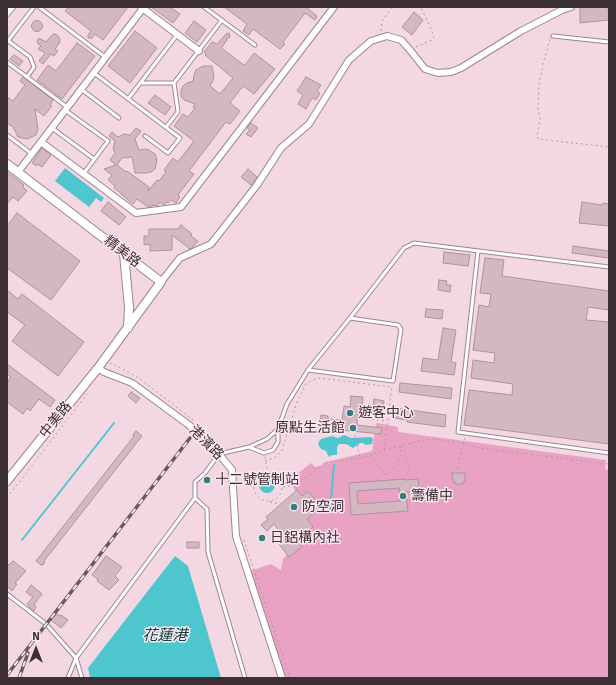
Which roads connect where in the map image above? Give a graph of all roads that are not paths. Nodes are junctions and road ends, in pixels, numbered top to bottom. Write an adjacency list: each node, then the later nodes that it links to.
1 (12, 7): 8 (street)
2 (34, 7): 12 (lane)
3 (39, 7): 16 (lane)
4 (204, 7): 9 (lane)
5 (334, 7): 35 (street)
6 (571, 7): 39 (street)
7 (143, 8): 10 (street); 16 (street)
8 (7, 13)
9 (222, 20): 14 (lane); 15 (lane)
10 (177, 34): 15 (street); 20 (lane)
11 (553, 36): 13 (lane)
12 (7, 41): 19 (lane)
13 (609, 42)
14 (255, 45)
15 (199, 51): 21 (lane)
16 (105, 58): 18 (street)
17 (7, 62): 19 (lane)
18 (94, 73): 22 (street); 23 (lane)
19 (27, 77): 24 (lane)
20 (140, 83): 21 (lane); 23 (lane)
21 (174, 83): 27 (lane)
22 (81, 90): 24 (street); 25 (lane)
23 (128, 99): 27 (lane)
24 (66, 108): 26 (street); 32 (lane)
25 (119, 118)
26 (52, 127): 30 (street); 32 (lane)
27 (166, 127): 29 (lane)
28 (7, 135): 31 (lane)
29 (145, 136)
30 (41, 142): 31 (street); 35 (street)
31 (32, 154): 34 (street)
32 (94, 159): 35 (lane)
33 (7, 164): 34 (main road, 精美路)
34 (18, 172): 37 (main road, 精美路)
35 (83, 173)
36 (478, 251): 38 (lane); 40 (lane); 46 (lane)
37 (124, 254): 39 (main road, 精美路); 41 (main road)
38 (609, 267)
39 (161, 282): 41 (main road)
40 (350, 318): 43 (lane); 43 (lane)
41 (128, 328): 42 (main road, 中美路)
42 (101, 370): 47 (street, 港濱路); 48 (main road, 中美路)
43 (308, 370): 44 (lane)
44 (278, 428): 45 (lane); 45 (lane)
45 (249, 447): 47 (lane)
46 (609, 453)
47 (219, 454): 49 (lane); 55 (street, 港濱路)
48 (7, 481)
49 (195, 498): 51 (lane); 54 (lane)
50 (7, 594): 51 (lane)
51 (76, 658): 52 (lane); 53 (lane)
52 (68, 678)
53 (82, 678)
54 (245, 678)
55 (282, 678)

